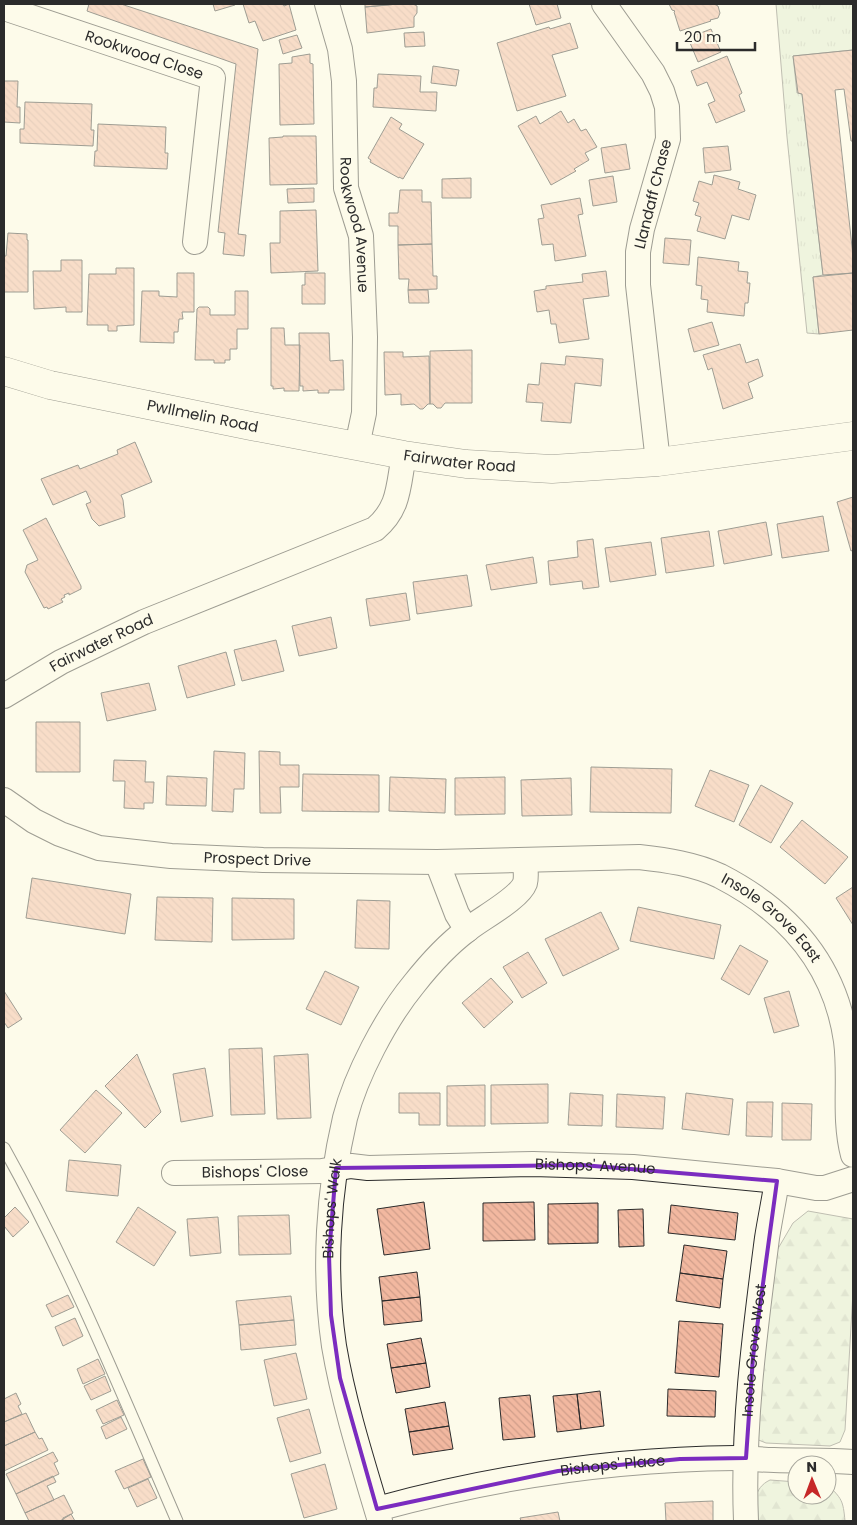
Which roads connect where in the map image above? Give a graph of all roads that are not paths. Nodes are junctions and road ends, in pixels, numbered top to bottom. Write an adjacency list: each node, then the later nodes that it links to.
1 (327, 4): 7 (street, Rookwood Avenue)
2 (604, 4): 9 (street, Llandaff Chase)
3 (4, 8): 4 (street, Rookwood Close)
4 (194, 242)
5 (4, 371): 7 (street, Pwllmelin Road)
6 (853, 436): 9 (street, Fairwater Road)
7 (357, 446): 8 (street, Pwllmelin Road)
8 (404, 455): 9 (street, Fairwater Road); 10 (street, Fairwater Road)
9 (658, 462)
10 (4, 696)
11 (4, 800): 13 (street, Prospect Drive)
12 (525, 860): 13 (street, Prospect Drive); 14 (street, Bishops' Walk); 16 (street, Insole Grove East)
13 (437, 862): 14 (street)
14 (466, 930): 17 (street, Bishops' Walk)
15 (4, 1148): 24 (lane)
16 (853, 1155)
17 (336, 1168): 18 (street, Bishops' Close); 20 (street, Bishops' Avenue); 23 (street, Bishops' Walk)
18 (174, 1173)
19 (853, 1179): 20 (street, Bishops' Avenue)
20 (777, 1182): 21 (street, Insole Grove West)
21 (746, 1458): 22 (street, Bishops' Place); 23 (street, Bishops' Place); 25 (street, Insole Grove West)
22 (853, 1462)
23 (379, 1515)
24 (177, 1521)
25 (746, 1521)

